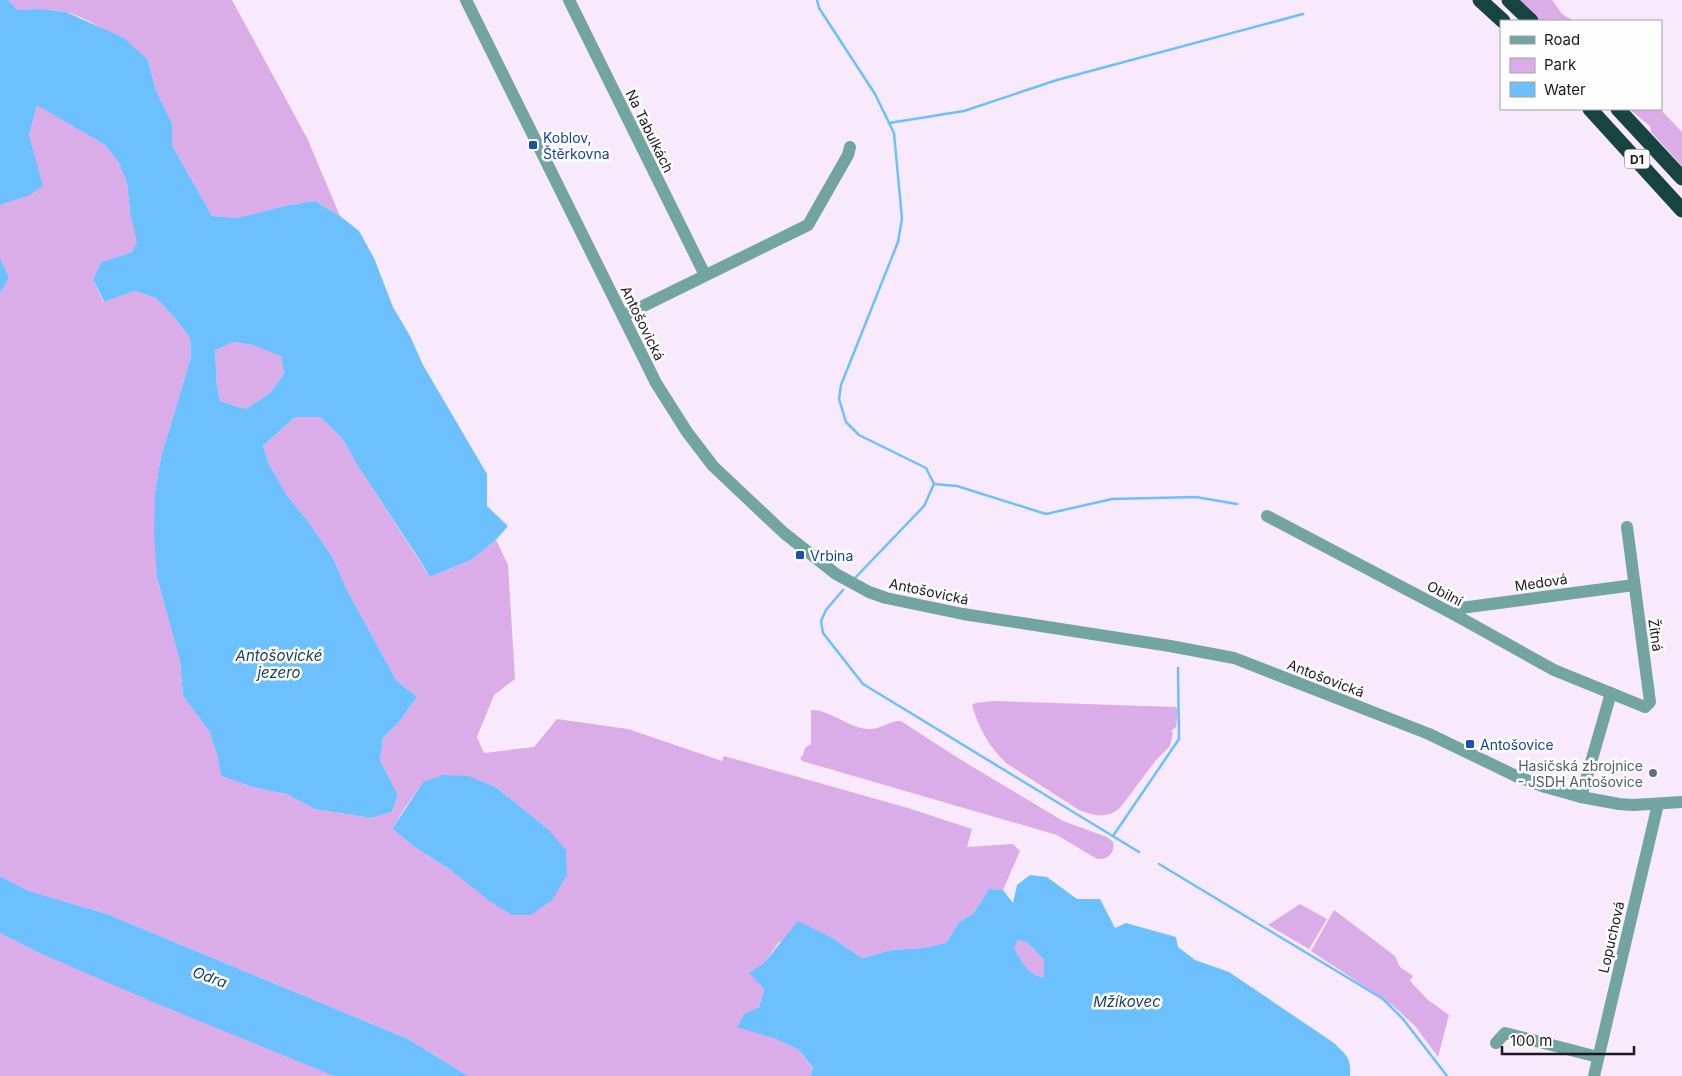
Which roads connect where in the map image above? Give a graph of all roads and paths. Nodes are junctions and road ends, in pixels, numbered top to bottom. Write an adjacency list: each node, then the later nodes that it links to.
1 (466, 0): 13 (street, Antošovická)
2 (569, 0): 12 (street, Na Tabulkách)
3 (1480, 0): 5 (highway)
4 (1509, 0): 6 (highway)
5 (1502, 20)
6 (1530, 20)
7 (1591, 110): 11 (highway, D1)
8 (1619, 110): 10 (highway, D1)
9 (850, 147): 12 (street)
10 (1682, 178)
11 (1682, 210)
12 (705, 275): 13 (street)
13 (623, 316): 19 (street, Antošovická)
14 (1267, 516): 17 (street, Obilní)
15 (1627, 527): 16 (street, Žitná)
16 (1634, 585): 17 (street, Medová); 18 (street, Žitná)
17 (1457, 616): 18 (street, Obilní)
18 (1610, 693): 19 (street)
19 (1580, 797): 21 (street, Antošovická)
20 (1682, 802): 21 (street, Antošovická)
21 (1658, 804): 23 (street, Lopuchová)
22 (1496, 1042): 23 (street)
23 (1598, 1057): 24 (street, Lopuchová)
24 (1597, 1075)

